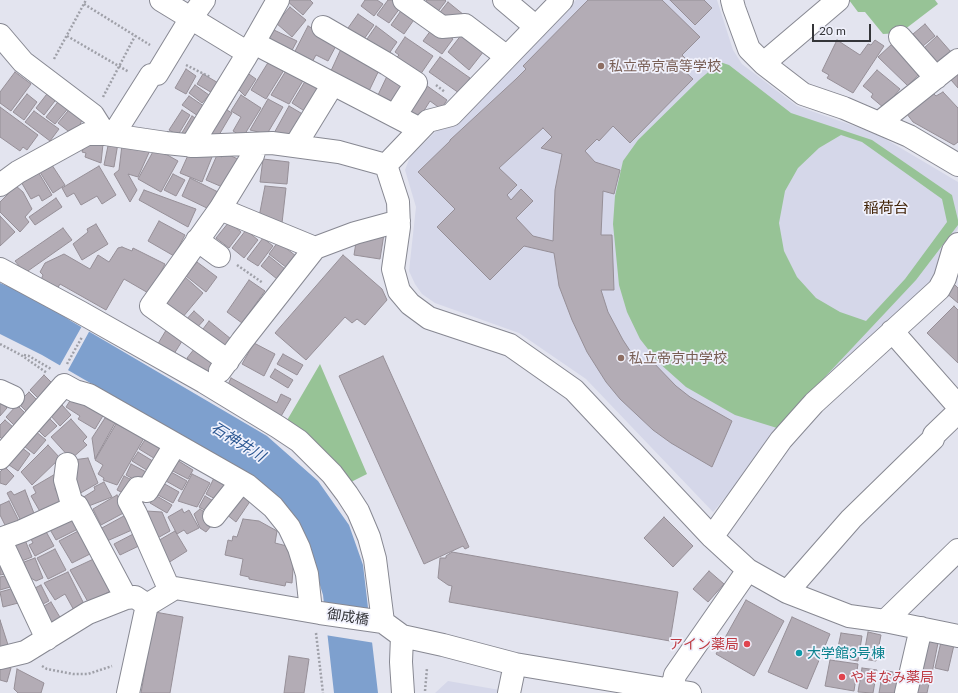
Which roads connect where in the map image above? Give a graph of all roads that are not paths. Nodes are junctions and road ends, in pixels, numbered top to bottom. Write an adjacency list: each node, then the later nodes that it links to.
1 (161, 0): 9 (street)
2 (204, 0): 9 (street)
3 (278, 0): 14 (street)
4 (404, 0): 15 (street)
5 (504, 0): 10 (street)
6 (562, 0): 10 (street)
7 (732, 0): 17 (street)
8 (842, 0): 17 (street)
9 (191, 18): 14 (street); 23 (street)
10 (536, 26): 15 (street)
11 (323, 27): 20 (street)
12 (0, 34): 23 (street)
13 (900, 37): 18 (street)
14 (251, 48): 19 (street); 25 (street)
15 (507, 57): 22 (street)
16 (958, 60): 18 (street)
17 (764, 64): 21 (street)
18 (936, 78): 21 (street)
19 (333, 84): 20 (street); 26 (street)
20 (395, 116): 22 (street)
21 (879, 123): 28 (street)
22 (420, 129): 27 (street)
23 (109, 135): 25 (street); 29 (street)
24 (256, 144): 25 (street); 26 (street); 30 (street)
25 (191, 146)
26 (295, 146): 27 (street)
27 (386, 165): 31 (street)
28 (958, 165)
29 (0, 185)
30 (220, 210): 32 (street); 34 (street)
31 (399, 221): 34 (street); 48 (street)
32 (197, 240): 35 (street); 38 (street)
33 (958, 244): 37 (street)
34 (315, 248): 38 (street)
35 (219, 256)
36 (0, 269): 39 (street)
37 (892, 331): 40 (street); 48 (street)
38 (228, 360): 39 (street)
39 (210, 386): 58 (street)
40 (958, 406)
41 (958, 412): 53 (street)
42 (175, 445): 43 (street); 45 (street); 52 (street)
43 (0, 458)
44 (67, 464): 46 (street)
45 (241, 482): 47 (street); 56 (street)
46 (77, 506): 49 (street); 54 (street)
47 (214, 516)
48 (712, 537): 51 (street)
49 (0, 539): 62 (street)
50 (958, 550): 57 (street)
51 (748, 570): 53 (street); 65 (street)
52 (170, 591): 55 (street); 56 (street, 御成橋)
53 (787, 592): 57 (street)
54 (126, 598): 55 (street); 62 (street)
55 (147, 605): 66 (street)
56 (316, 612): 58 (street, 御成橋)
57 (885, 621): 59 (street)
58 (380, 622): 60 (street)
59 (921, 628): 61 (street); 69 (street)
60 (402, 636): 64 (street); 67 (street)
61 (958, 636)
62 (47, 639): 63 (street)
63 (9, 656)
64 (515, 664): 65 (street); 68 (street)
65 (681, 691)
66 (128, 693)
67 (404, 693)
68 (509, 693)
69 (906, 693)

